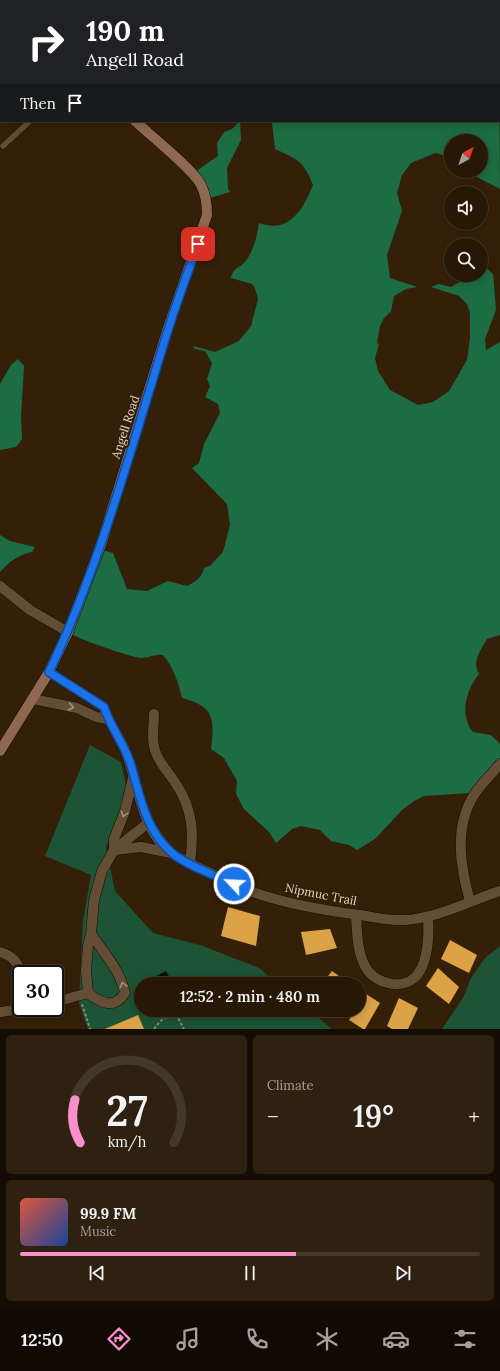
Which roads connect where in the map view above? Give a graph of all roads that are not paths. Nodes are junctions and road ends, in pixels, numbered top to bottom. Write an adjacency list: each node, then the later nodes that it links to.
1 (29, 122): 3 (lane)
2 (136, 122): 5 (street, Angell Road)
3 (3, 146)
4 (0, 586): 5 (street)
5 (68, 632): 6 (street, Angell Road)
6 (49, 672): 7 (street, Angell Road); 9 (street, Nipmuc Trail)
7 (33, 700): 9 (street, one-way to 9); 10 (street, Angell Road)
8 (154, 714): 16 (street)
9 (107, 719): 12 (street, Nipmuc Trail)
10 (0, 751)
11 (500, 764): 18 (street)
12 (133, 778): 13 (street, Nipmuc Trail); 14 (street, one-way to 14)
13 (148, 823): 14 (street); 15 (street, Nipmuc Trail)
14 (114, 850): 15 (street); 21 (street)
15 (171, 853): 16 (street, Nipmuc Trail)
16 (190, 863): 19 (street, Nipmuc Trail)
17 (500, 891): 18 (street, Nipmuc Trail)
18 (470, 901): 20 (street, Nipmuc Trail)
19 (356, 915): 20 (street, Nipmuc Trail); 20 (street)
20 (428, 917)
21 (91, 934): 24 (street); 24 (street, one-way to 21)
22 (0, 952): 23 (street)
23 (17, 965)
24 (85, 994): 25 (street)
25 (64, 1000)
26 (12, 1010): 27 (street)
27 (0, 1012)

